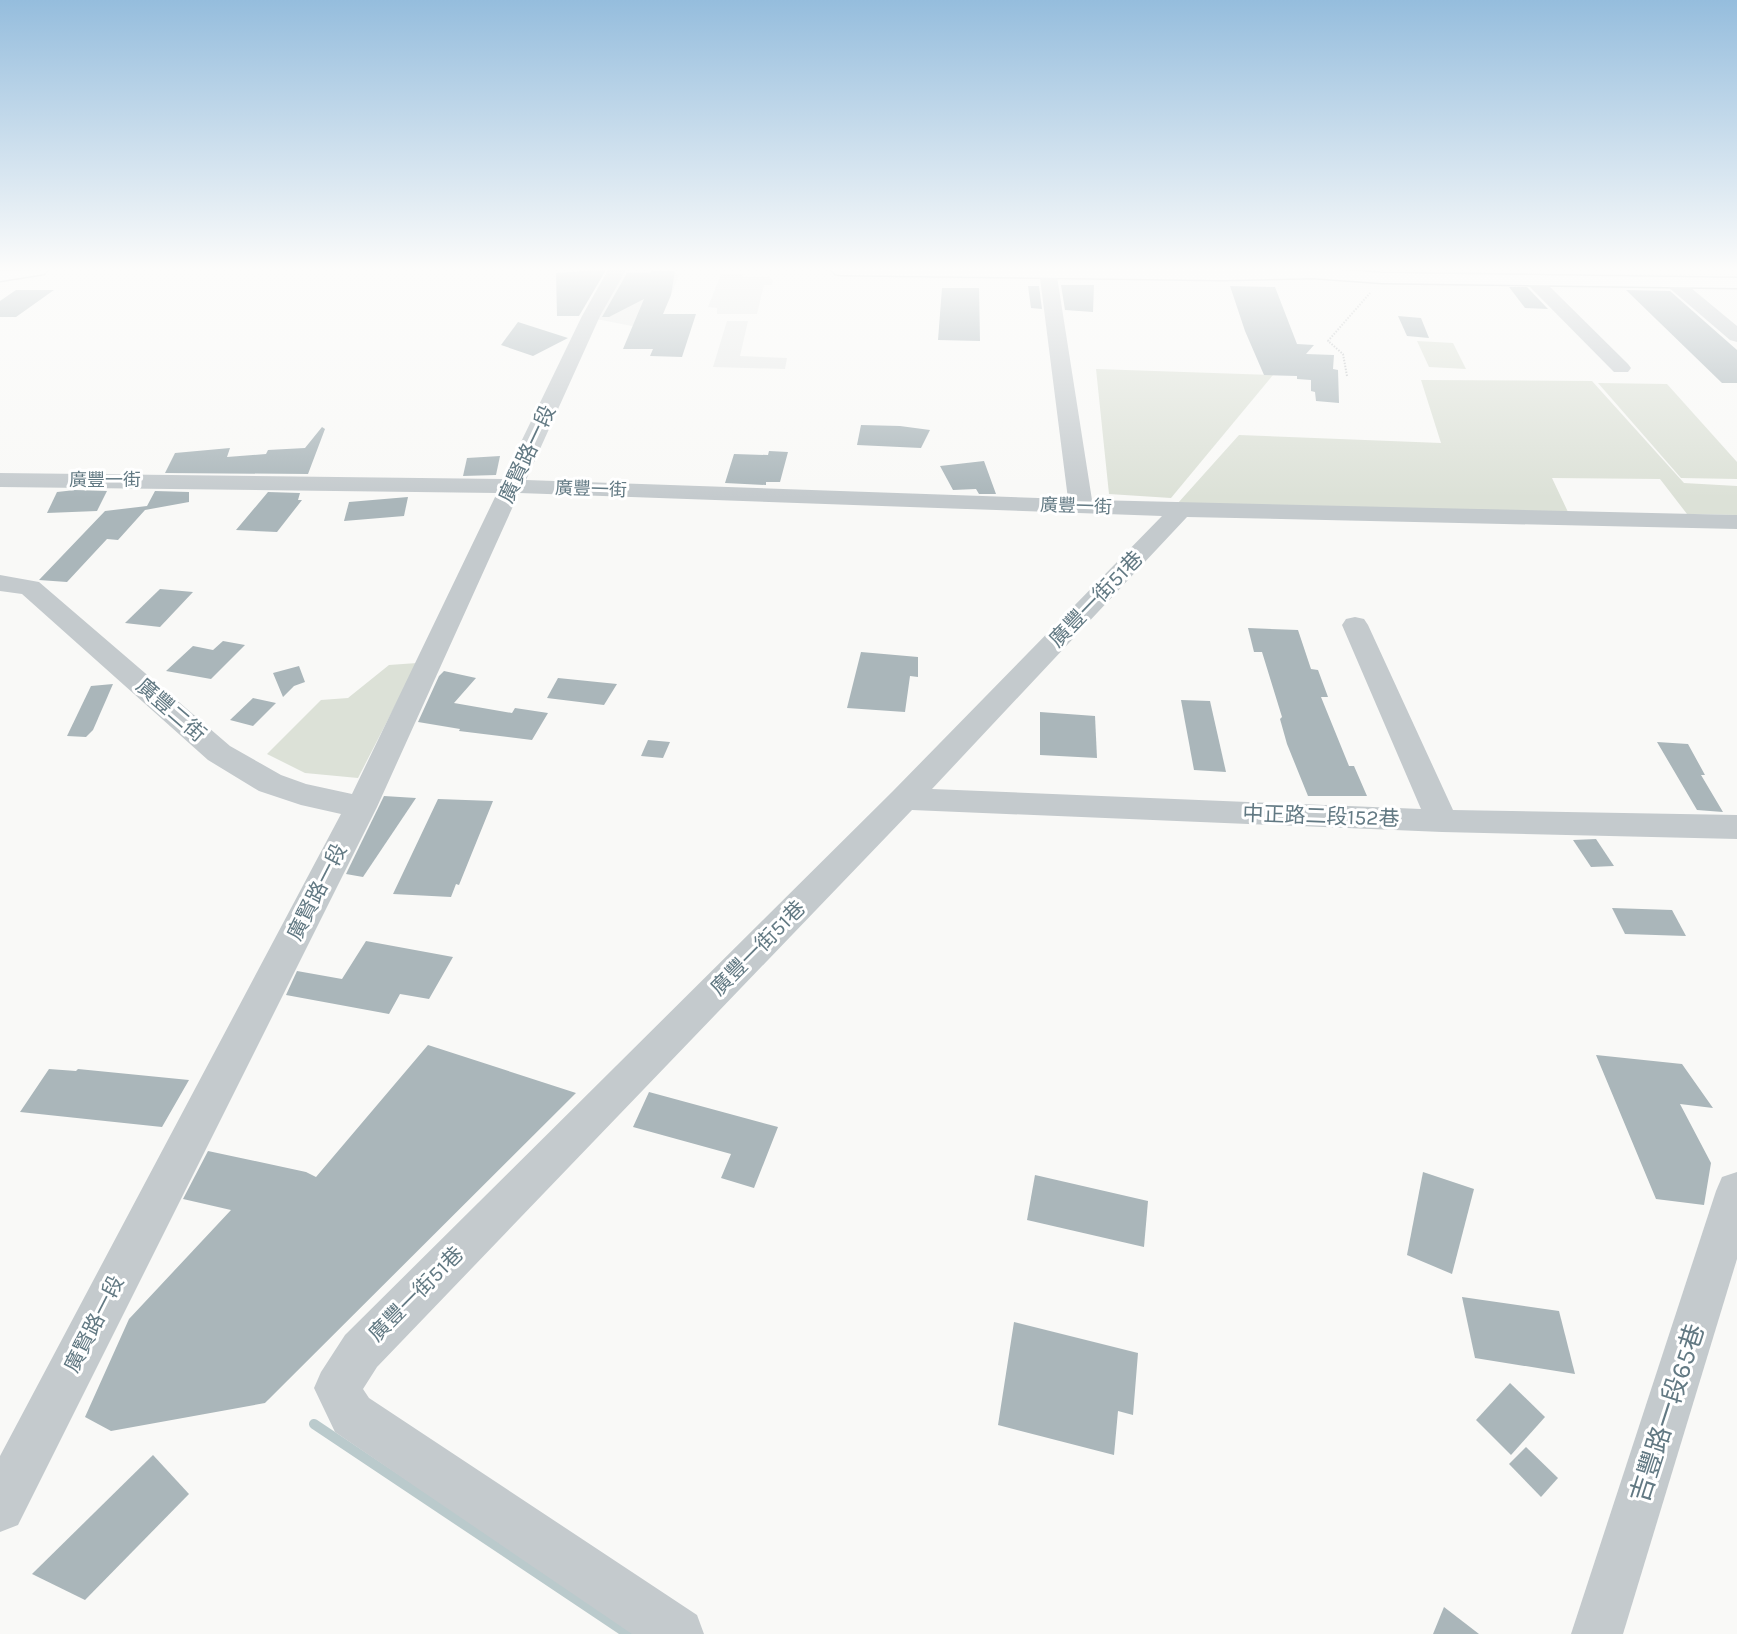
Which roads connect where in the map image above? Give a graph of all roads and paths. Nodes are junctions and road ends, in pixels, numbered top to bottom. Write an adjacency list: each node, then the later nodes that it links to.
1 (577, 346): 8 (street, 廣賢路一段)
2 (1058, 346): 9 (street)
3 (1334, 346): 6 (path)
4 (1599, 346): 5 (street)
5 (1621, 368)
6 (1347, 376)
7 (0, 480): 8 (street, 廣豐一街)
8 (512, 486): 9 (street, 廣豐一街); 15 (street, 廣賢路一段)
9 (1081, 506): 10 (street, 廣豐一街)
10 (1181, 510): 11 (street, 廣豐一街); 14 (street, 廣豐一街51巷)
11 (1737, 522)
12 (0, 583): 15 (street, 廣豐二街)
13 (1355, 626): 16 (street)
14 (904, 799): 16 (street, 中正路二段152巷); 20 (street, 廣豐一街51巷)
15 (361, 807): 19 (street, 廣賢路一段)
16 (1442, 821): 17 (street, 中正路二段152巷)
17 (1737, 827)
18 (1737, 1191): 21 (street, 吉豐路一段65巷)
19 (0, 1507)
20 (678, 1634)
21 (1597, 1634)

